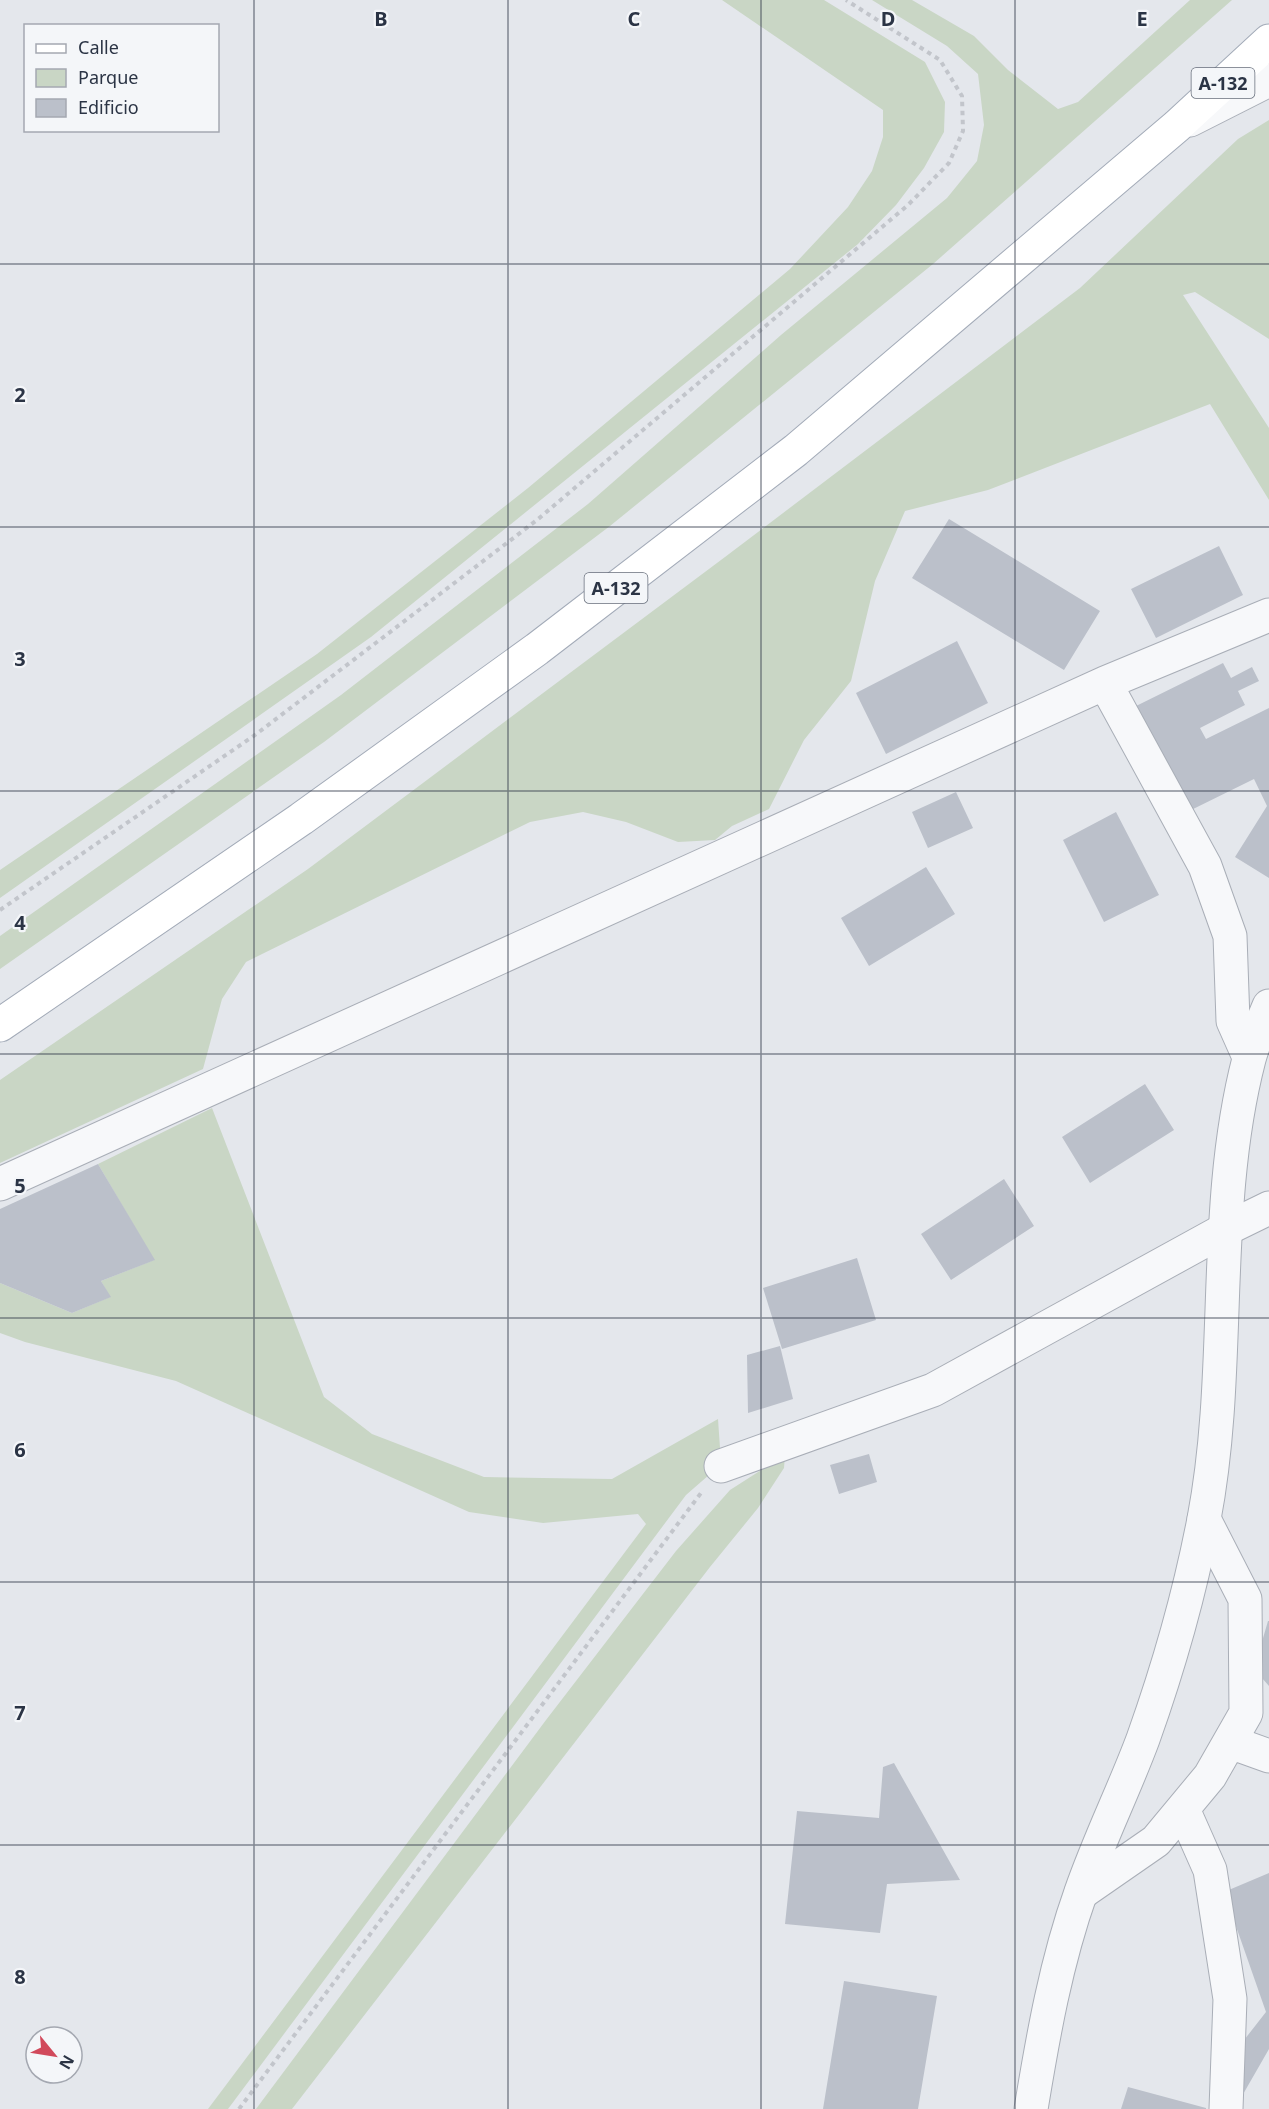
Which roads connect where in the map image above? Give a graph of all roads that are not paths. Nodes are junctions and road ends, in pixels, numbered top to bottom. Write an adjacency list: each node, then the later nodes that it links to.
1 (1269, 41): 3 (main road, A-132)
2 (1269, 80): 3 (street)
3 (1177, 126): 7 (main road, A-132)
4 (1269, 615): 5 (street)
5 (1105, 683): 8 (street); 9 (street)
6 (1269, 1006): 8 (street)
7 (0, 1025)
8 (1249, 1057): 11 (street)
9 (0, 1184)
10 (1269, 1208): 11 (street)
11 (1226, 1229): 12 (street); 13 (street)
12 (721, 1466)
13 (1204, 1520): 14 (street); 17 (street)
14 (1230, 1742): 15 (street); 16 (street)
15 (1269, 1756)
16 (1183, 1809): 17 (street); 19 (street)
17 (1081, 1893): 18 (street)
18 (1031, 2109)
19 (1226, 2109)

